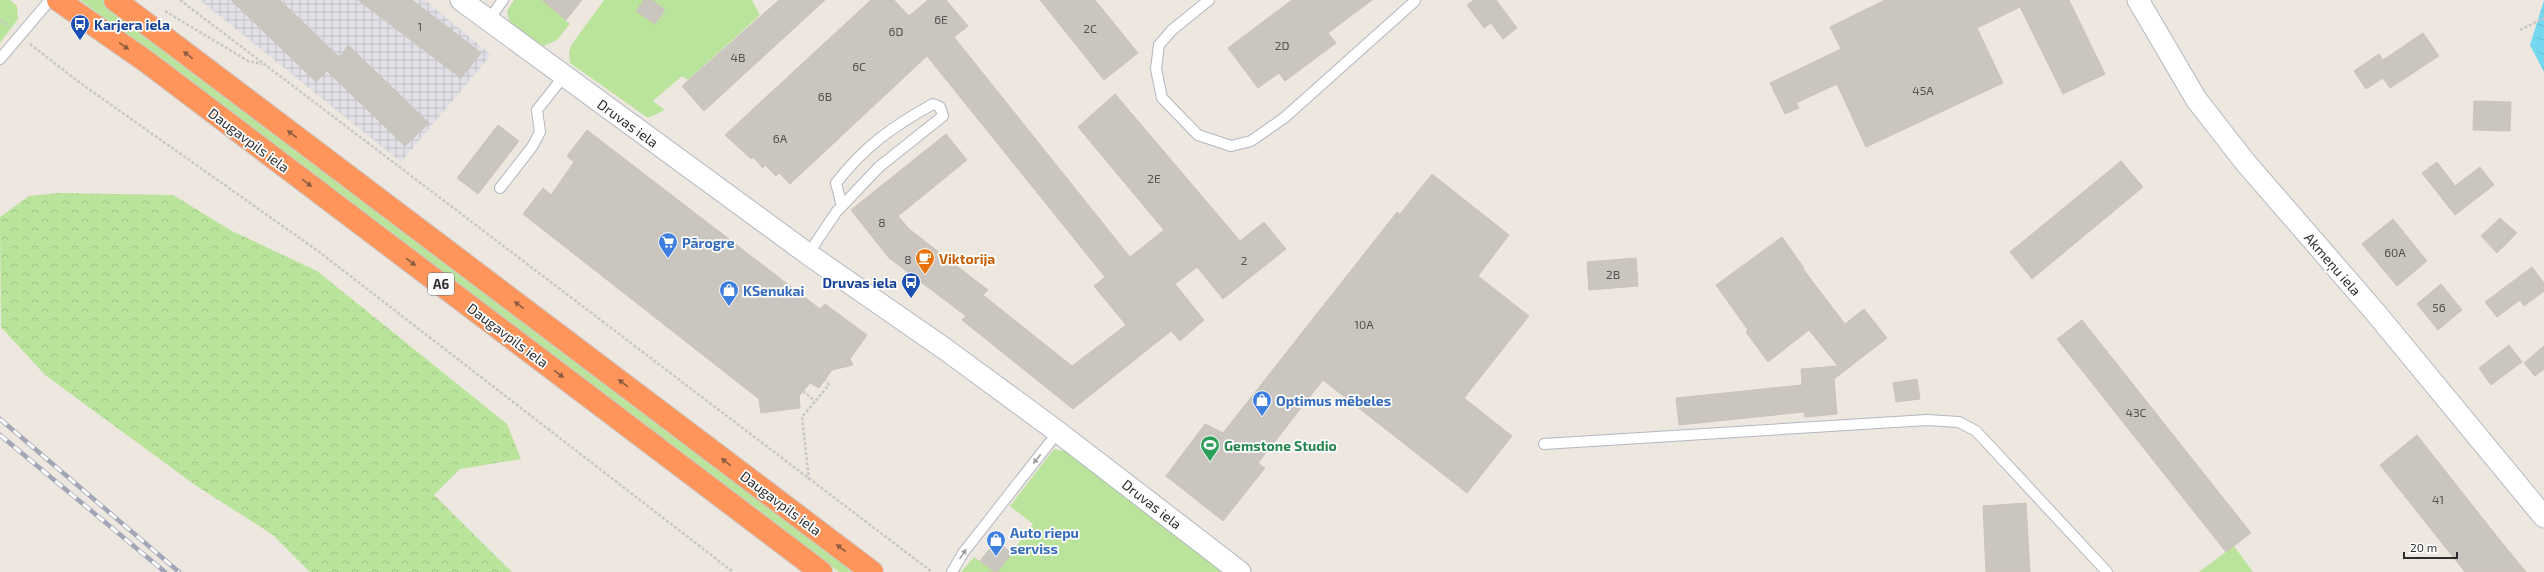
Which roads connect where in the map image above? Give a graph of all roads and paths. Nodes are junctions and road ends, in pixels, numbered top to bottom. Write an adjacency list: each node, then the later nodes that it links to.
1 (50, 0): 15 (lane)
2 (58, 0): 30 (highway, Daugavpils iela / A6, one-way to 30)
3 (115, 0): 31 (highway, Daugavpils iela / A6, one-way to 3)
4 (180, 0): 17 (path)
5 (461, 0): 13 (street, Druvas iela)
6 (503, 0): 13 (lane)
7 (1209, 0): 9 (lane)
8 (2138, 0): 28 (street, Akmeņu iela)
9 (1414, 1)
10 (160, 8): 17 (path)
11 (2544, 18): 14 (path)
12 (0, 20): 15 (path)
13 (489, 20): 18 (street, Druvas iela)
14 (2520, 30)
15 (20, 36): 16 (lane); 29 (path)
16 (0, 59)
17 (263, 64): 27 (path)
18 (564, 76): 19 (lane); 21 (street, Druvas iela)
19 (500, 188)
20 (842, 206): 20 (lane); 21 (lane)
21 (808, 254): 25 (street, Druvas iela)
22 (825, 380): 24 (path)
23 (803, 391): 24 (path)
24 (815, 401): 27 (path)
25 (1058, 432): 33 (lane); 34 (street, Druvas iela)
26 (1544, 444): 35 (lane)
27 (809, 480): 32 (path)
28 (2544, 517)
29 (733, 572)
30 (821, 572)
31 (872, 572)
32 (932, 572)
33 (952, 572)
34 (1240, 572)
35 (2107, 572)

